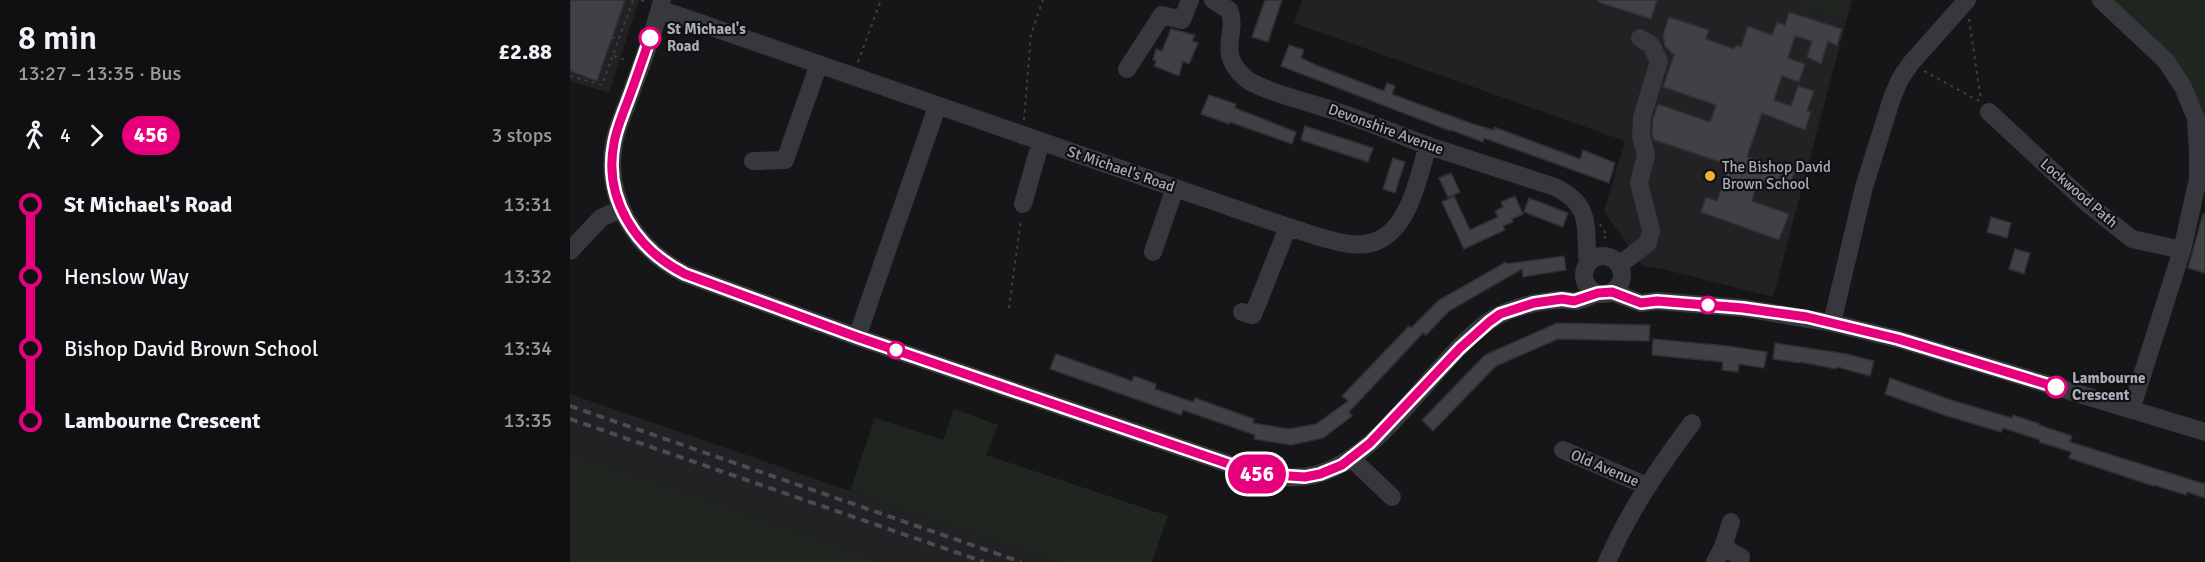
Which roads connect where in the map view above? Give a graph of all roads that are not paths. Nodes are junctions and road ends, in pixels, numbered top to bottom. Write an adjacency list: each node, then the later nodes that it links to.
1 (1190, 0): 9 (street)
2 (1213, 0): 6 (street)
3 (2101, 0): 20 (street)
4 (1966, 1): 24 (street)
5 (652, 3): 8 (street, St Michael's Road); 17 (street)
6 (1234, 5): 13 (street, Devonshire Avenue)
7 (1640, 38): 22 (street)
8 (819, 64): 10 (street, St Michael's Road); 14 (street)
9 (1126, 69)
10 (937, 106): 12 (street, St Michael's Road); 25 (street)
11 (1985, 107): 20 (street, Lockwood Path)
12 (1041, 141): 15 (street, St Michael's Road); 16 (street)
13 (1428, 145): 18 (street, St Michael's Road); 22 (street, Devonshire Avenue)
14 (753, 161)
15 (1175, 188): 18 (street, St Michael's Road); 21 (street)
16 (1023, 204)
17 (621, 209): 19 (street); 25 (street)
18 (1288, 227): 23 (street)
19 (570, 250)
20 (2182, 250): 26 (street)
21 (1153, 252)
22 (1601, 278): 24 (street); 30 (street)
23 (1242, 312)
24 (1832, 322): 26 (street)
25 (857, 337): 30 (street)
26 (2131, 410): 28 (street)
27 (1692, 423): 31 (street, Old Avenue)
28 (2205, 432)
29 (1563, 450): 31 (street, Old Avenue)
30 (1352, 459): 32 (street)
31 (1647, 486): 36 (street, Old Avenue)
32 (1392, 497)
33 (1731, 522): 34 (street)
34 (1719, 555): 35 (street)
35 (1741, 557)
36 (1606, 562)

